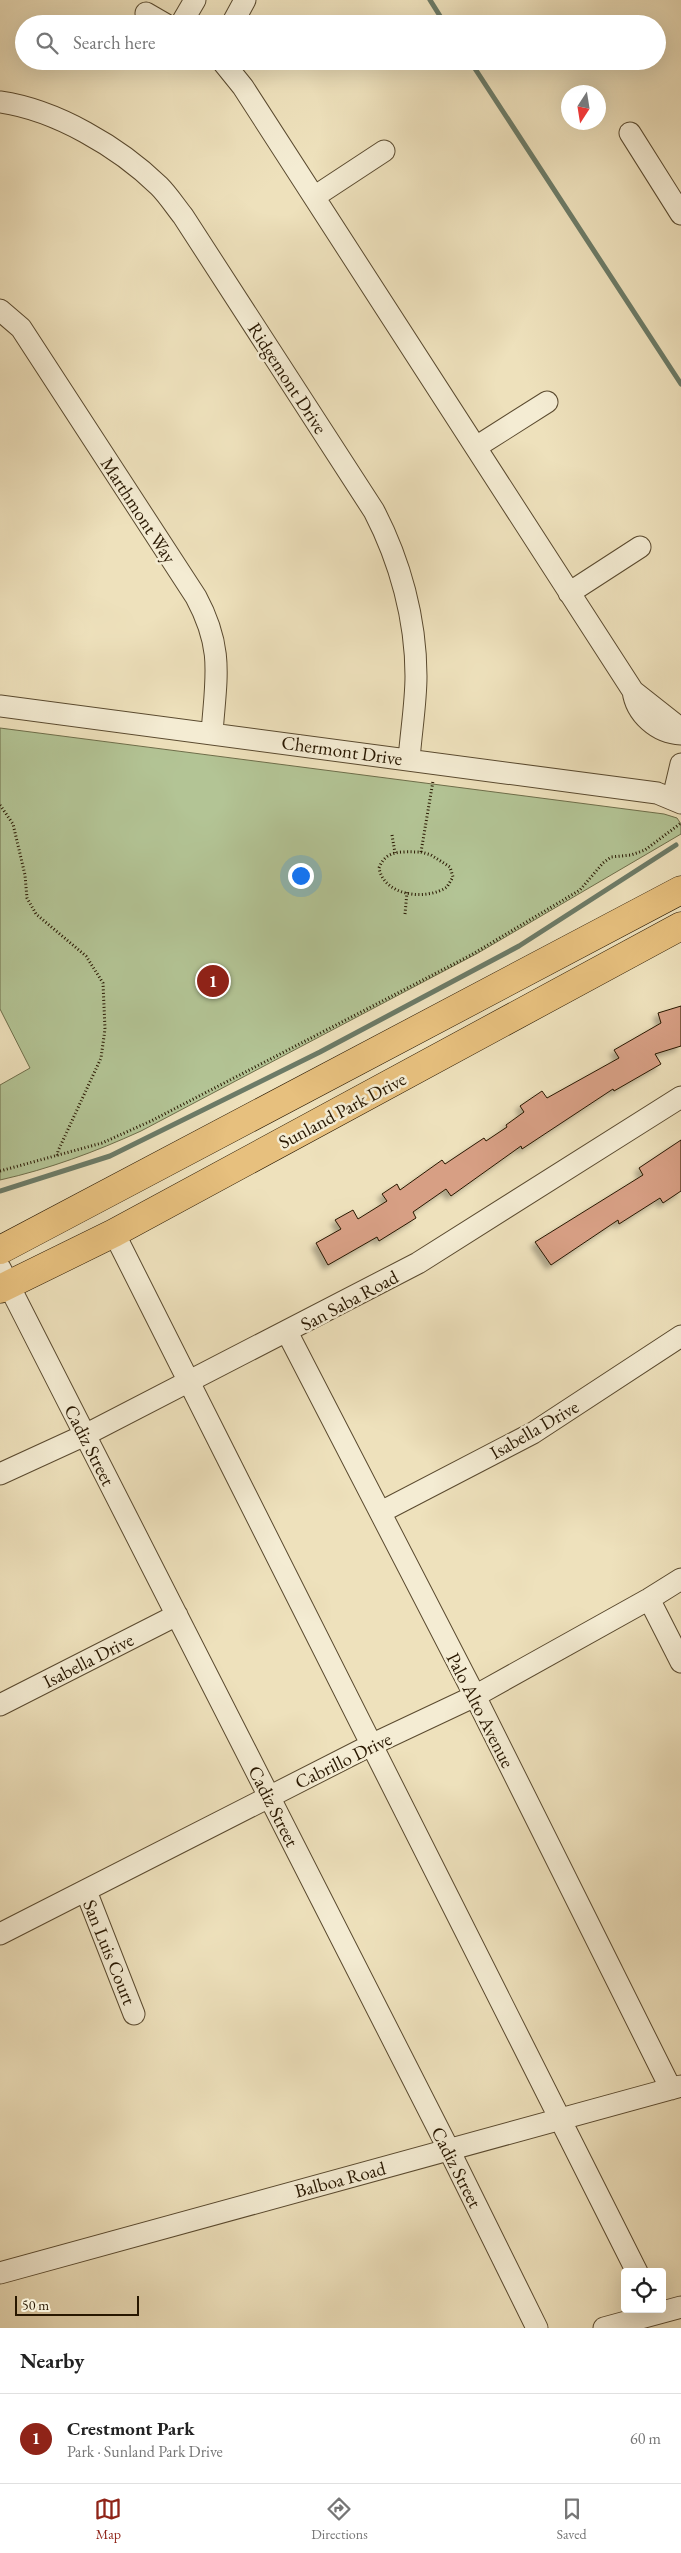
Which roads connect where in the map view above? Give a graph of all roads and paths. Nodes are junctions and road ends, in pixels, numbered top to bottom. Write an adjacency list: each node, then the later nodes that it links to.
1 (195, 0): 5 (street)
2 (244, 0): 6 (street)
3 (146, 13): 4 (street)
4 (149, 15)
5 (186, 15)
6 (236, 15)
7 (229, 70): 11 (street)
8 (0, 102): 23 (street, Ridgemont Drive)
9 (630, 133): 12 (street)
10 (384, 151): 11 (street)
11 (314, 197): 15 (street)
12 (681, 214)
13 (0, 310): 21 (street, Marthmont Way)
14 (547, 402): 15 (street)
15 (476, 447): 17 (street)
16 (640, 547): 17 (street)
17 (570, 593): 18 (street)
18 (633, 691): 20 (street); 22 (street)
19 (0, 706): 21 (street, Chermont Drive)
20 (681, 729)
21 (212, 733): 23 (street, Chermont Drive)
22 (681, 734)
23 (409, 760): 24 (street, Chermont Drive)
24 (436, 762): 26 (street, Chermont Drive); 30 (path)
25 (681, 764): 26 (street)
26 (677, 801)
27 (0, 805): 37 (path)
28 (681, 823): 37 (path)
29 (392, 835): 31 (path)
30 (420, 852): 31 (path); 33 (path)
31 (395, 853): 33 (path)
32 (681, 890): 40 (main road, Sunland Park Drive)
33 (407, 892): 34 (path)
34 (405, 914)
35 (681, 926): 39 (main road, Sunland Park Drive)
36 (681, 1097): 42 (street, San Saba Road)
37 (57, 1157): 38 (path)
38 (0, 1171)
39 (114, 1233): 41 (main road, Sunland Park Drive); 44 (street)
40 (0, 1250)
41 (3, 1281): 45 (street, Cadiz Street)
42 (288, 1332): 44 (street, San Saba Road); 47 (street, Palo Alto Avenue)
43 (681, 1336): 47 (street, Isabella Drive)
44 (189, 1382): 45 (street, San Saba Road); 54 (street)
45 (85, 1435): 46 (street, San Saba Road); 50 (street, Cadiz Street)
46 (0, 1474)
47 (381, 1512): 52 (street, Palo Alto Avenue)
48 (681, 1579): 49 (street, Cabrillo Drive)
49 (649, 1599): 51 (street); 52 (street, Cabrillo Drive)
50 (177, 1615): 53 (street, Isabella Drive); 55 (street, Cadiz Street)
51 (681, 1662)
52 (475, 1696): 54 (street, Cabrillo Drive); 59 (street, Palo Alto Avenue)
53 (0, 1705)
54 (371, 1745): 55 (street, Cabrillo Drive); 60 (street)
55 (269, 1796): 56 (street, Cabrillo Drive); 61 (street, Cadiz Street)
56 (86, 1891): 57 (street, Cabrillo Drive); 58 (street, San Luis Court)
57 (0, 1934)
58 (134, 2014)
59 (676, 2088): 60 (street, Balboa Road)
60 (560, 2119): 61 (street, Balboa Road); 62 (street)
61 (449, 2150): 63 (street, Balboa Road); 66 (street, Cadiz Street)
62 (635, 2268)
63 (0, 2273)
64 (681, 2307): 65 (street)
65 (660, 2317): 67 (street)
66 (537, 2328)
67 (604, 2328)

